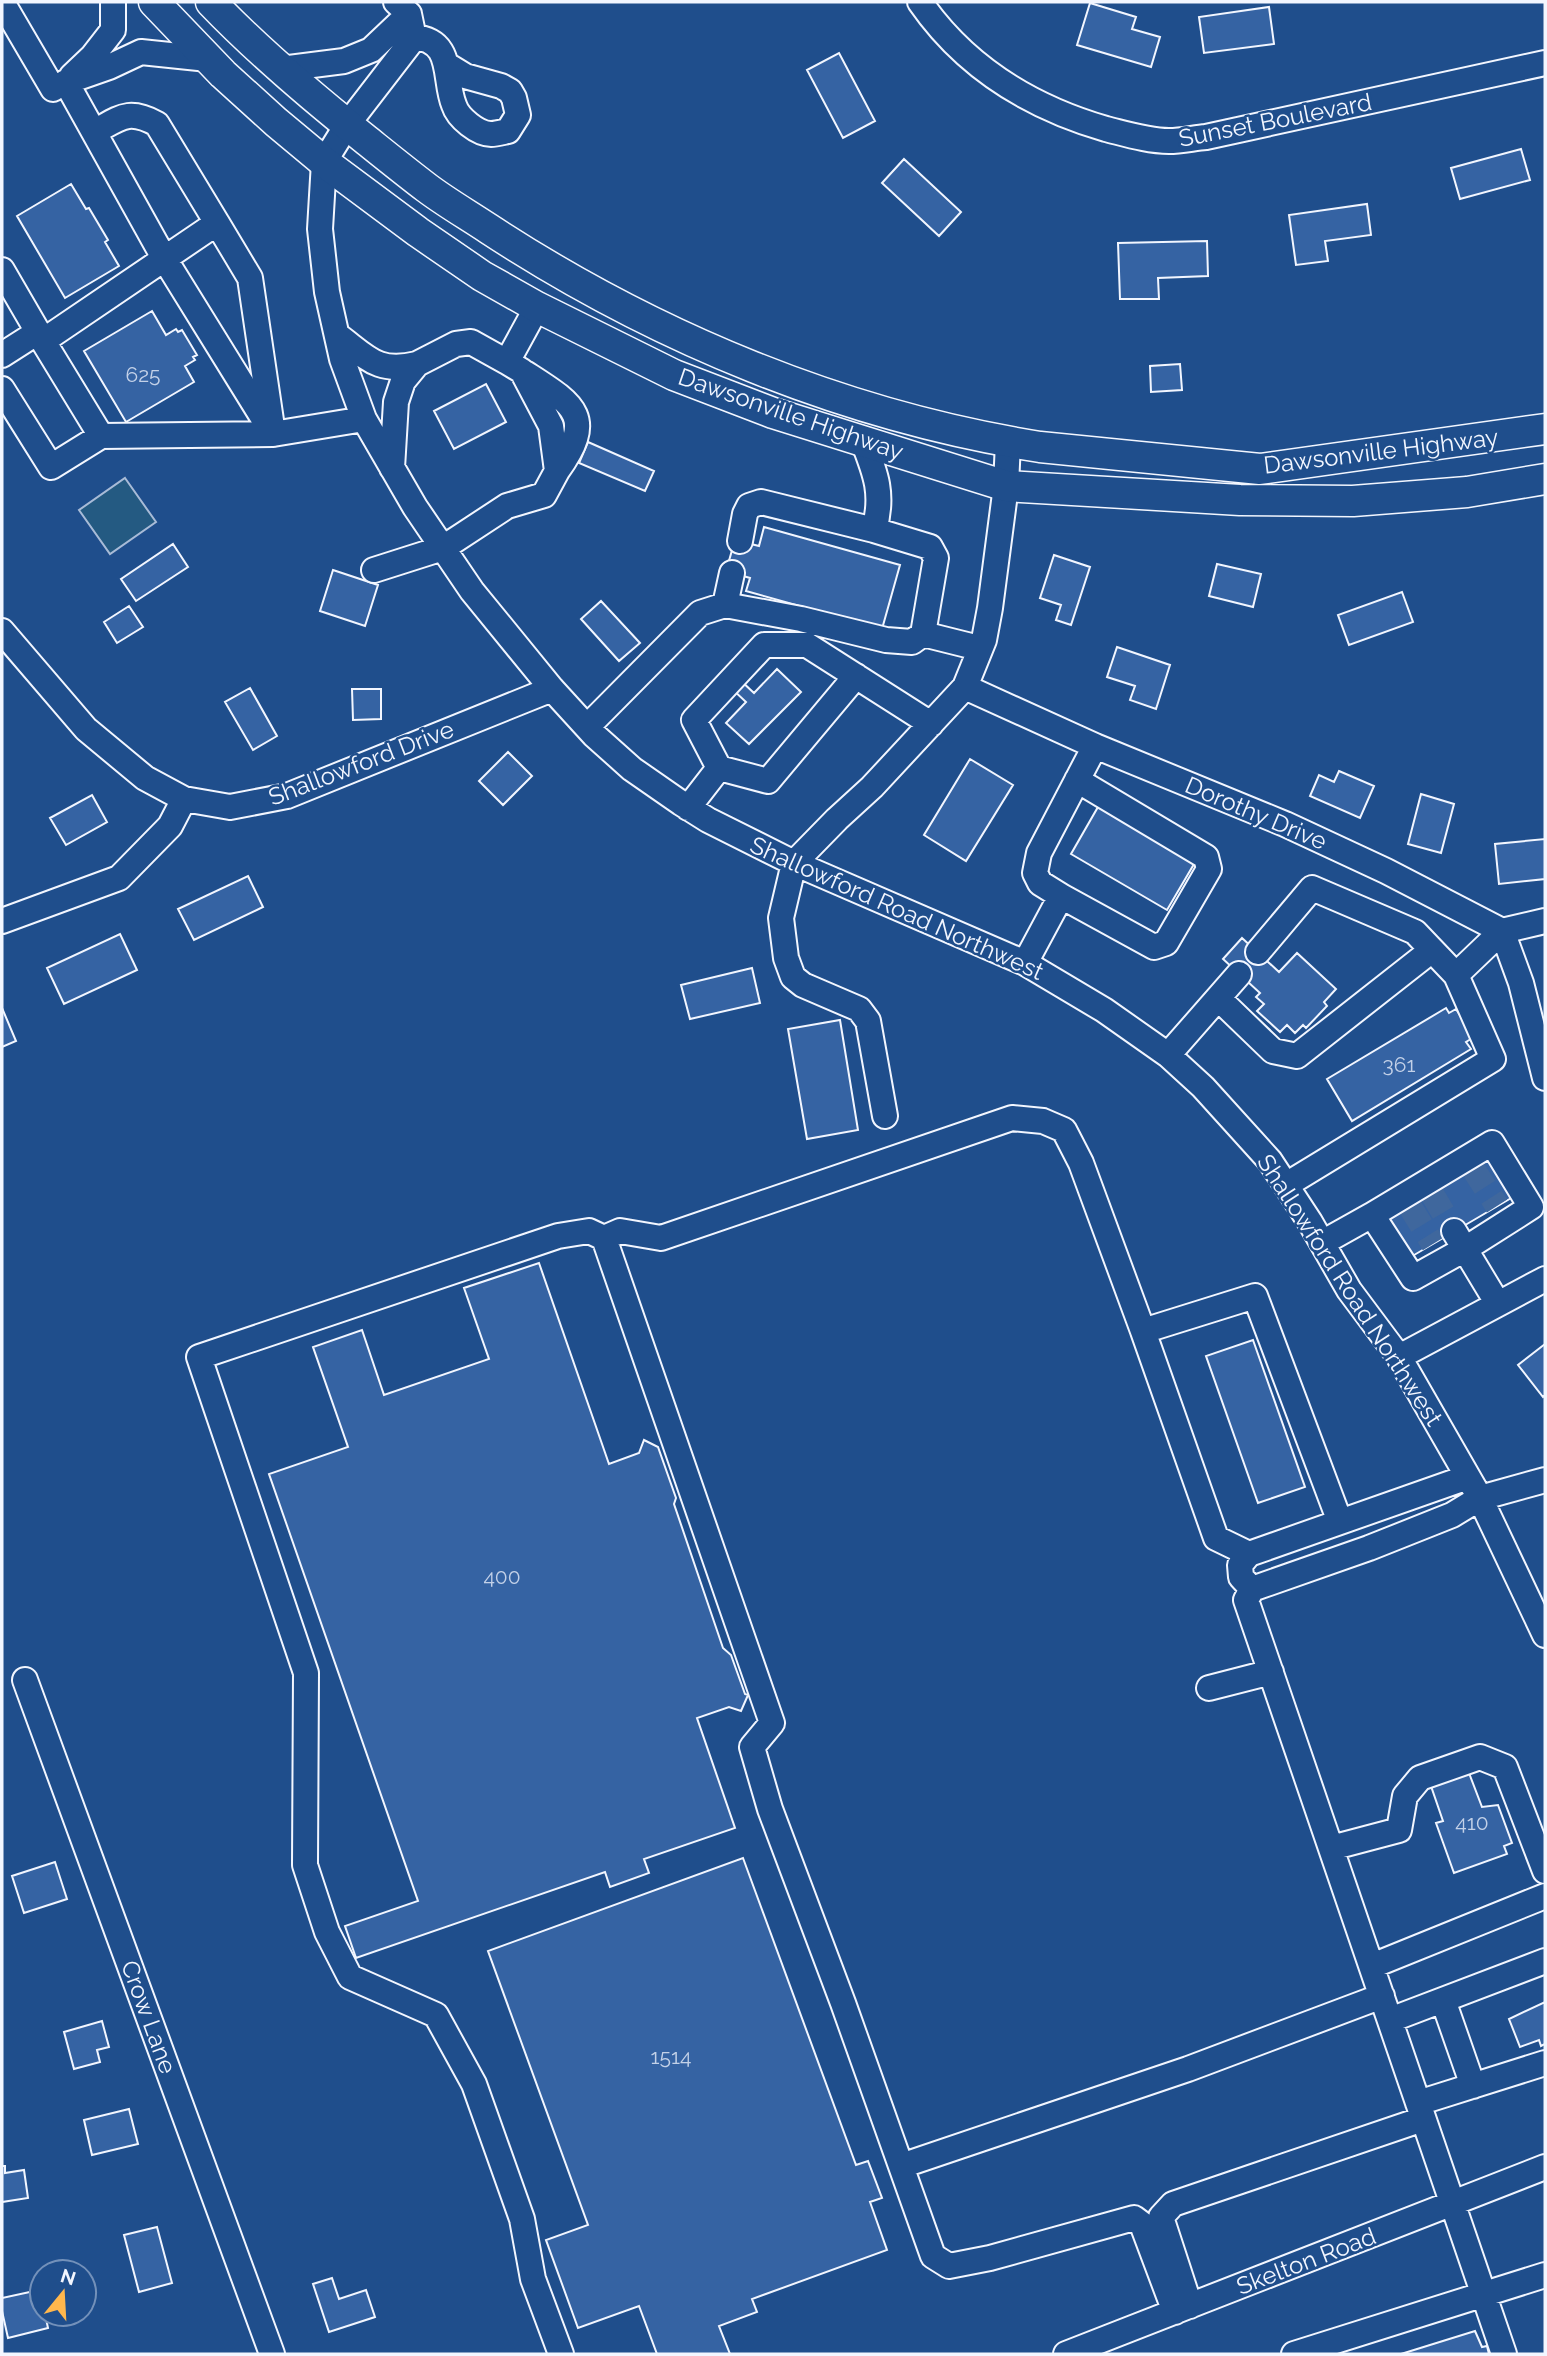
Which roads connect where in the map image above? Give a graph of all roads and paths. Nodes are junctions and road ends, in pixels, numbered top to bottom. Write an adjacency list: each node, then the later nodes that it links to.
1 (2, 2): 11 (street)
2 (113, 2): 11 (street)
3 (153, 2): 7 (main road, Dawsonville Highway)
4 (211, 2): 10 (main road, Dawsonville Highway)
5 (920, 2): 8 (street, Sunset Boulevard)
6 (406, 18): 9 (street); 10 (street); 12 (street)
7 (208, 59): 11 (street); 14 (main road, Dawsonville Highway)
8 (1545, 63)
9 (447, 65)
10 (281, 69): 12 (main road, Dawsonville Highway)
11 (60, 85): 13 (street)
12 (346, 125): 14 (street); 30 (main road, Dawsonville Highway)
13 (94, 132): 15 (street); 16 (street)
14 (324, 162): 18 (main road, Dawsonville Highway); 19 (street, Shallowford Road Northwest)
15 (218, 223): 16 (street); 27 (street)
16 (164, 258): 20 (street); 27 (street)
17 (2, 270): 20 (street)
18 (537, 306): 23 (street); 29 (main road, Dawsonville Highway)
19 (337, 335): 22 (street); 25 (street, Shallowford Road Northwest)
20 (41, 337): 21 (street); 28 (street)
21 (2, 355)
22 (417, 364): 23 (street); 31 (street)
23 (514, 366): 36 (street)
24 (2, 389): 28 (street)
25 (364, 419): 27 (street); 31 (street, Shallowford Road Northwest)
26 (1545, 429): 30 (main road, Dawsonville Highway)
27 (273, 435): 28 (street)
28 (101, 436)
29 (863, 441): 33 (main road, Dawsonville Highway); 34 (street)
30 (1008, 442): 33 (street)
31 (392, 468): 36 (street, Shallowford Road Northwest)
32 (1545, 479): 33 (main road, Dawsonville Highway)
33 (1006, 486): 42 (street)
34 (874, 530): 35 (street); 41 (street)
35 (740, 541)
36 (443, 548): 37 (street); 45 (street, Shallowford Road Northwest)
37 (374, 570)
38 (732, 573): 39 (street)
39 (725, 605): 41 (street); 47 (street)
40 (2, 631): 51 (street, Shallowford Drive)
41 (923, 634): 42 (street)
42 (979, 648): 44 (street)
43 (856, 676): 46 (street); 49 (street); 49 (street)
44 (965, 687): 46 (street); 48 (street, Dorothy Drive)
45 (552, 688): 47 (street, Shallowford Road Northwest); 51 (street, Shallowford Drive)
46 (931, 723): 53 (street)
47 (587, 727): 52 (street, Shallowford Road Northwest)
48 (1095, 746): 50 (street); 57 (street, Dorothy Drive)
49 (719, 768): 52 (street)
50 (1077, 779): 54 (street); 54 (street)
51 (184, 799): 56 (street)
52 (688, 808): 53 (street, Shallowford Road Northwest)
53 (794, 863): 60 (street, Shallowford Road Northwest); 66 (street)
54 (1061, 896): 60 (street)
55 (1545, 920): 57 (street)
56 (2, 921)
57 (1502, 931): 62 (street); 65 (street)
58 (1433, 950): 59 (street); 62 (street); 63 (street)
59 (1258, 952)
60 (1025, 962): 64 (street, Shallowford Road Northwest)
61 (1239, 974): 63 (street)
62 (1456, 975): 67 (street)
63 (1219, 999): 64 (street)
64 (1168, 1055): 67 (street, Shallowford Road Northwest)
65 (1545, 1078)
66 (885, 1116)
67 (1286, 1185): 70 (street, Shallowford Road Northwest)
68 (1371, 1215): 70 (street); 71 (street); 71 (street)
69 (604, 1238): 74 (street); 96 (street); 105 (street)
70 (1322, 1243): 75 (street, Shallowford Road Northwest)
71 (1449, 1246): 73 (street)
72 (1545, 1279): 73 (street)
73 (1498, 1304): 75 (street)
74 (1143, 1331): 78 (street); 79 (street)
75 (1399, 1357): 77 (street, Shallowford Road Northwest)
76 (1545, 1480): 77 (street)
77 (1474, 1488): 78 (street); 80 (street); 81 (street, Shallowford Road Northwest)
78 (1340, 1522): 79 (street)
79 (1249, 1554): 80 (street)
80 (1252, 1589): 82 (street)
81 (1545, 1635)
82 (1271, 1672): 84 (street); 85 (street)
83 (25, 1680): 104 (street, Crow Lane)
84 (1209, 1688)
85 (1331, 1848): 86 (street); 89 (street)
86 (1545, 1871)
87 (1545, 1896): 89 (street)
88 (1545, 1961): 91 (street)
89 (1372, 1966): 90 (street)
90 (1382, 1996): 92 (street); 96 (street)
91 (1443, 2000): 92 (street); 94 (street)
92 (1390, 2020): 95 (street)
93 (1545, 2063): 94 (street)
94 (1474, 2086): 95 (street)
95 (1421, 2111): 98 (street); 99 (street)
96 (901, 2166): 100 (street)
97 (1545, 2167): 99 (street, Skelton Road)
98 (1172, 2204): 100 (street); 103 (street)
99 (1452, 2204): 102 (street); 103 (street, Skelton Road)
100 (1135, 2218): 103 (street)
101 (1545, 2275): 102 (street)
102 (1483, 2296): 107 (street); 108 (street)
103 (1183, 2309): 106 (street, Skelton Road)
104 (272, 2354)
105 (561, 2354)
106 (1066, 2354)
107 (1294, 2354)
108 (1504, 2354)

